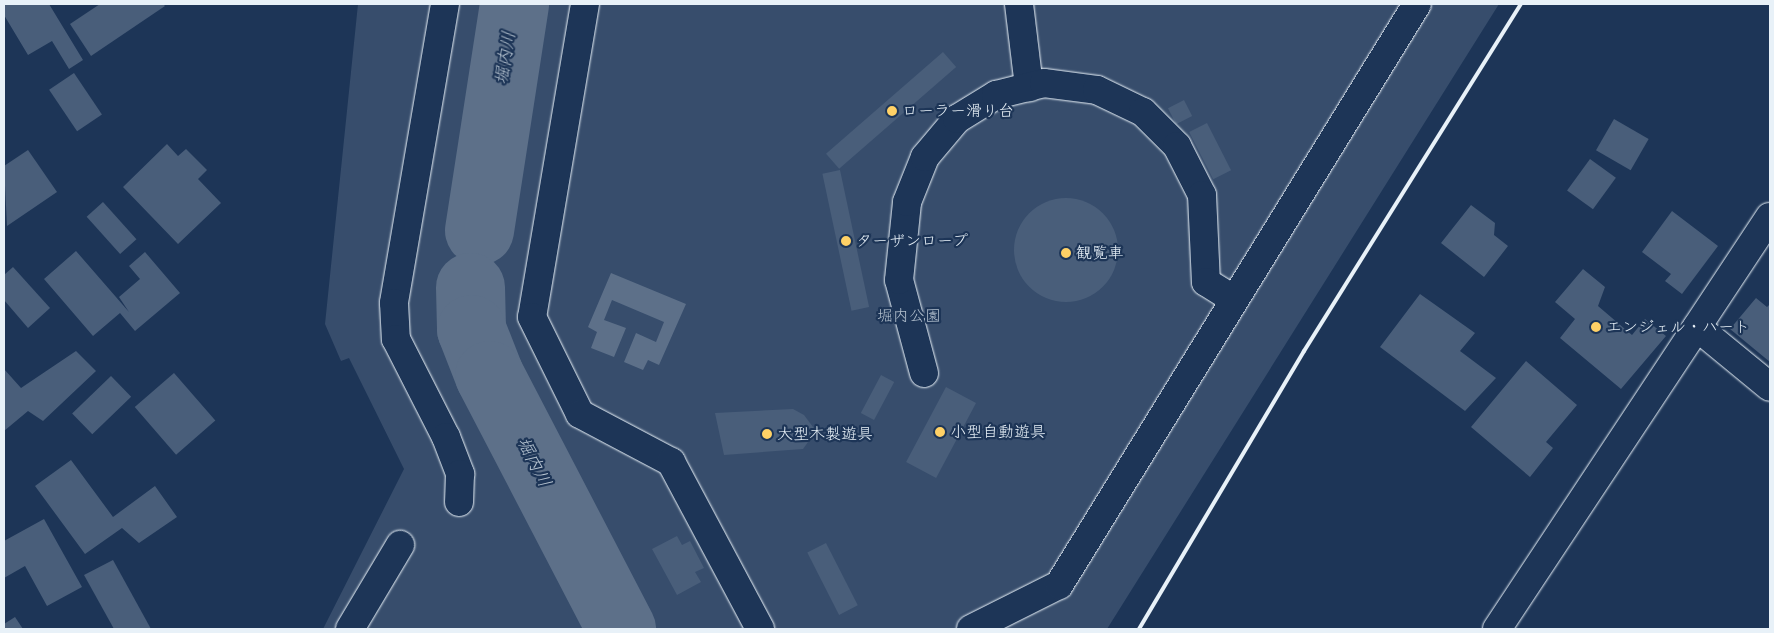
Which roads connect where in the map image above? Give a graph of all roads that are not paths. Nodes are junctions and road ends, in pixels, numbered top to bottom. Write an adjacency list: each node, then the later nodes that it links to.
1 (445, 4): 11 (street)
2 (585, 4): 15 (street)
3 (1019, 4): 5 (street)
4 (1416, 4): 7 (street)
5 (1029, 87): 7 (street); 9 (street)
6 (1770, 217): 8 (street)
7 (1233, 299): 16 (street)
8 (1697, 327): 10 (street); 13 (street)
9 (924, 373)
10 (1770, 386)
11 (459, 502)
12 (400, 546): 14 (street)
13 (1510, 624)
14 (350, 629)
15 (760, 629)
16 (971, 629)

